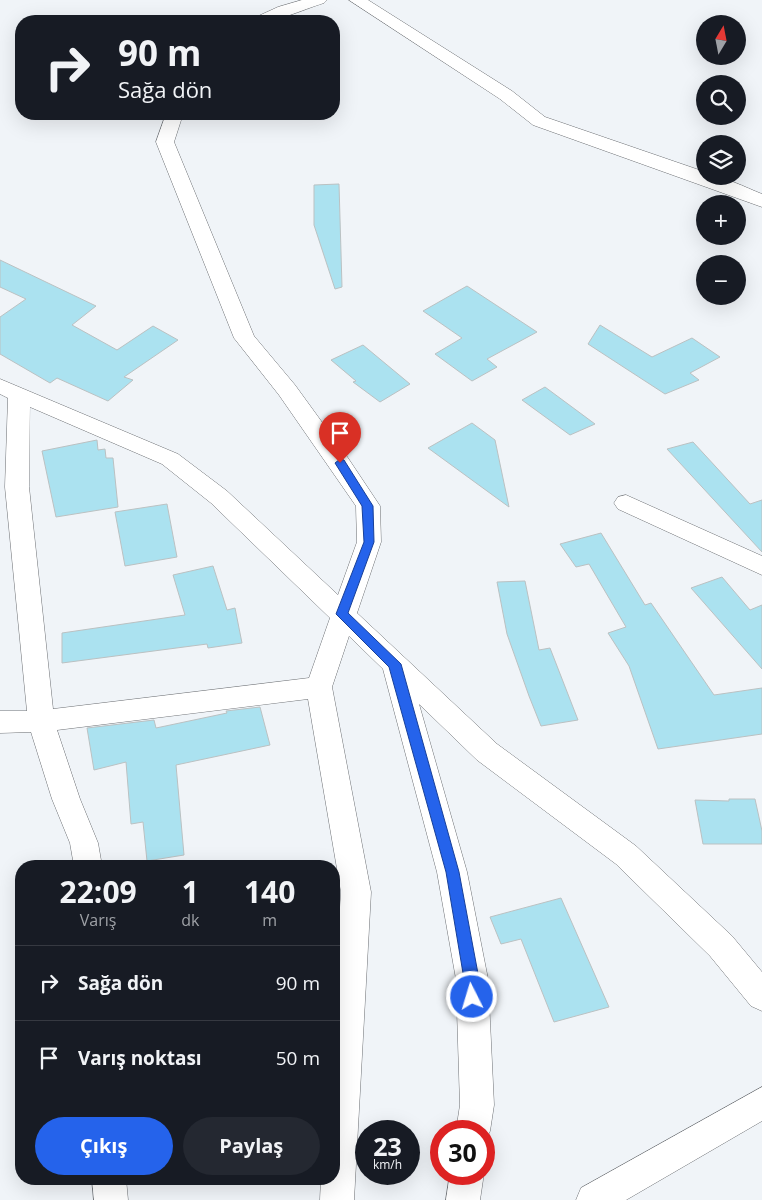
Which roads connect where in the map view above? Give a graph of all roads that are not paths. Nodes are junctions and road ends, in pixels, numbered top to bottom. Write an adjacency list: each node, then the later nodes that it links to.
1 (319, 0): 3 (street)
2 (357, 0): 5 (street)
3 (273, 15)
4 (172, 120): 9 (street)
5 (762, 200)
6 (10, 390): 9 (street); 12 (street)
7 (626, 503): 8 (street)
8 (762, 566)
9 (342, 614): 10 (street); 11 (street)
10 (395, 664): 15 (street); 17 (street)
11 (319, 687): 12 (street); 18 (street)
12 (41, 721): 13 (street); 14 (street)
13 (0, 722)
14 (87, 860)
15 (762, 996)
16 (762, 1103): 25 (street)
17 (475, 1120)
18 (340, 1151)
19 (109, 1185): 22 (street)
20 (338, 1185): 23 (street)
21 (465, 1185): 24 (street)
22 (110, 1200)
23 (337, 1200)
24 (463, 1200)
25 (593, 1200)

